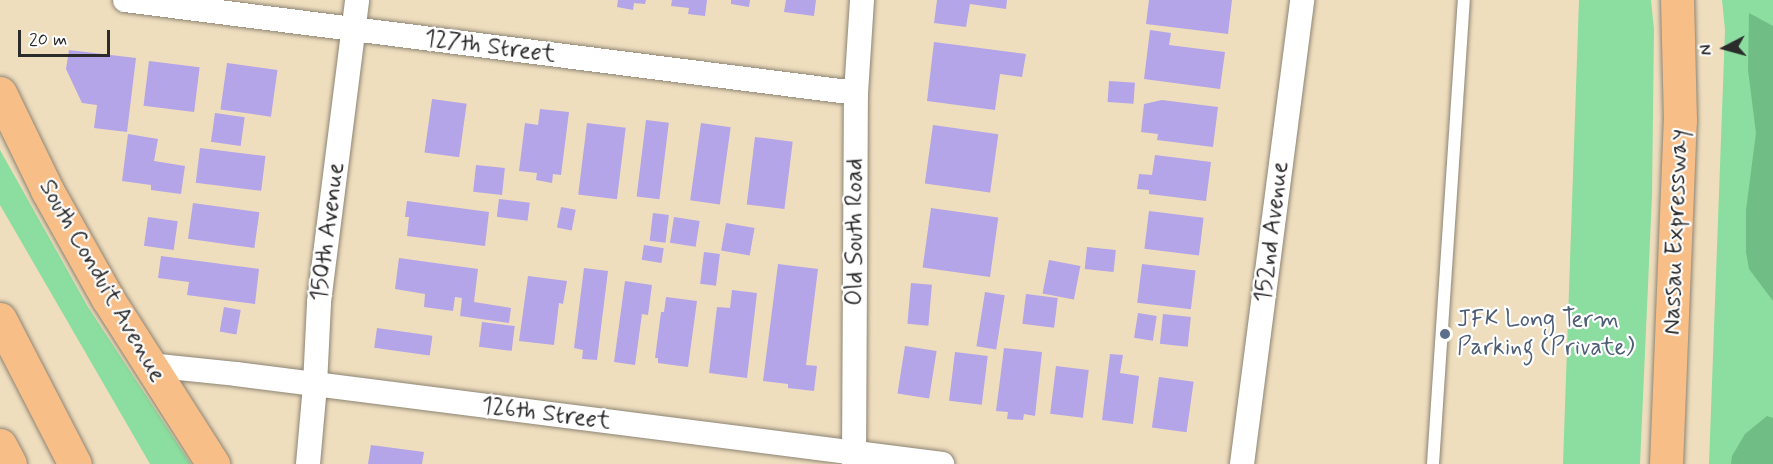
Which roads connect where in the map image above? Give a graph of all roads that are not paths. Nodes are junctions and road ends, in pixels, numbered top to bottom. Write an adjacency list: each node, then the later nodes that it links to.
1 (125, 0): 7 (street, 127th Street)
2 (357, 0): 7 (street, 150th Avenue)
3 (862, 0): 9 (street, Old South Road)
4 (1302, 0): 18 (street, 152nd Avenue)
5 (1464, 0): 19 (lane)
6 (1677, 0): 20 (main road, Nassau Expressway)
7 (353, 30): 9 (street, 127th Street); 12 (street, 150th Avenue)
8 (0, 93): 11 (main road, South Conduit Avenue)
9 (856, 93): 13 (street, Old South Road)
10 (0, 319): 14 (main road)
11 (149, 365): 12 (street, 126th Street); 15 (main road, South Conduit Avenue)
12 (315, 385): 13 (street, 126th Street); 16 (street, 150th Avenue)
13 (854, 459): 17 (street, 126th Street)
14 (75, 464)
15 (213, 464)
16 (308, 464)
17 (942, 464)
18 (1242, 464)
19 (1433, 464)
20 (1666, 464)

